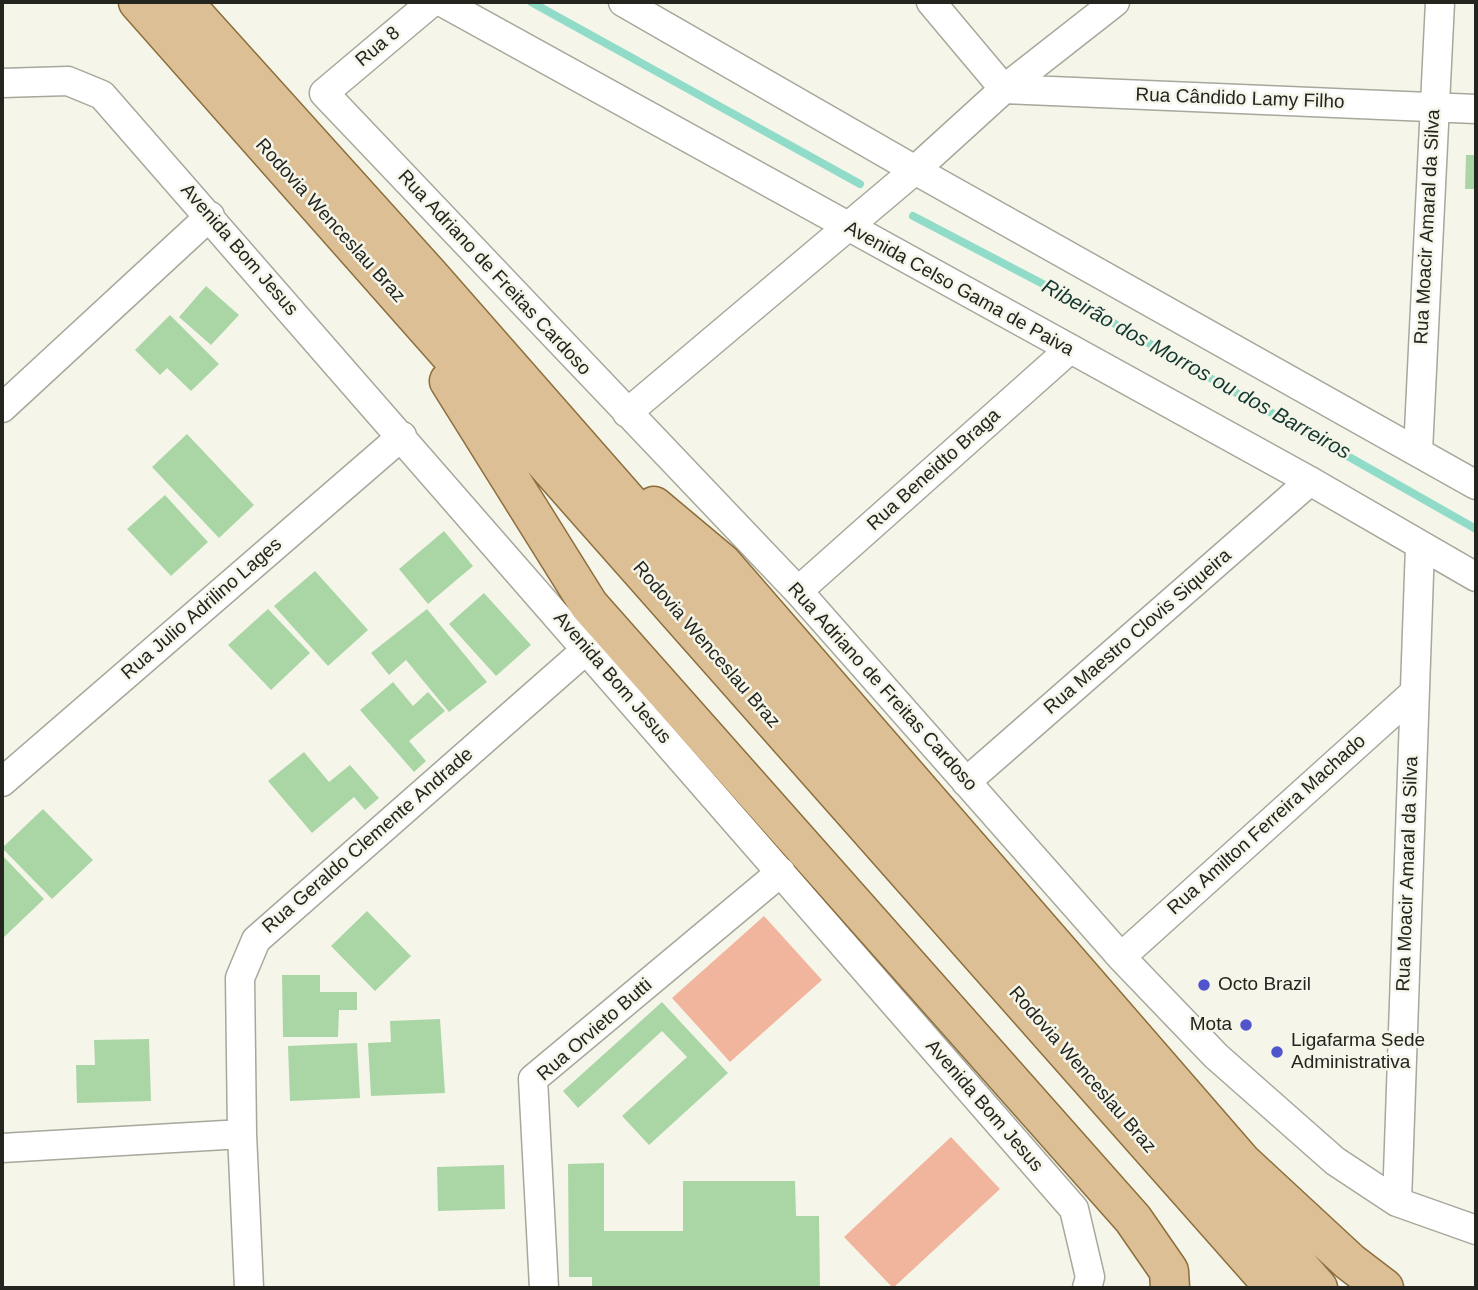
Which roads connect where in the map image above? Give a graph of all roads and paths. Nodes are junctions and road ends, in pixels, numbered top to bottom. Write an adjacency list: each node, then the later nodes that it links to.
1 (138, 2): 18 (main road, Rodovia Wenceslau Braz)
2 (183, 2): 17 (main road, Rodovia Wenceslau Braz)
3 (432, 2): 11 (street, Rua 8)
4 (442, 2): 16 (street, Avenida Celso Gama de Paiva)
5 (623, 2): 14 (street)
6 (931, 2): 10 (street)
7 (1115, 2): 10 (street)
8 (1440, 2): 12 (street, Rua Moacir Amaral da Silva)
9 (2, 83): 15 (street, Avenida Bom Jesus)
10 (1004, 89): 12 (street, Rua Cândido Lamy Filho); 14 (street)
11 (324, 93): 21 (street, Rua Adriano de Freitas Cardoso)
12 (1434, 107): 13 (street, Rua Cândido Lamy Filho); 23 (street, Rua Moacir Amaral da Silva)
13 (1476, 109)
14 (915, 170): 16 (street); 23 (street)
15 (210, 216): 20 (street); 22 (street, Avenida Bom Jesus)
16 (845, 226): 19 (street, Avenida Celso Gama de Paiva); 21 (street)
17 (430, 276): 27 (main road, Rodovia Wenceslau Braz); 46 (main road)
18 (402, 301): 27 (main road, Rodovia Wenceslau Braz); 43 (main road)
19 (1070, 349): 24 (street, Avenida Celso Gama de Paiva); 29 (street, Rua Beneidto Braga)
20 (2, 408)
21 (627, 413): 29 (street, Rua Adriano de Freitas Cardoso)
22 (402, 436): 30 (street, Avenida Bom Jesus); 32 (street, Rua Julio Adrilino Lages)
23 (1418, 452): 25 (street)
24 (1310, 481): 26 (street, Avenida Celso Gama de Paiva); 33 (street, Rua Maestro Clovis Siqueira)
25 (1476, 485)
26 (1420, 545): 28 (street, Avenida Celso Gama de Paiva); 31 (street, Rua Moacir Amaral da Silva)
27 (661, 568): 44 (main road, Rodovia Wenceslau Braz); 45 (main road, Rodovia Wenceslau Braz)
28 (1476, 577)
29 (798, 592): 33 (street, Rua Adriano de Freitas Cardoso)
30 (586, 649): 34 (street, Avenida Bom Jesus); 36 (street, Rua Geraldo Clemente Andrade)
31 (1414, 693): 35 (street, Rua Amilton Ferreira Machado); 38 (street, Rua Moacir Amaral da Silva)
32 (2, 782)
33 (967, 782): 35 (street, Rua Adriano de Freitas Cardoso)
34 (781, 872): 40 (street, Avenida Bom Jesus); 42 (street, Rua Orvieto Butti)
35 (1121, 957): 38 (street, Rua Adriano de Freitas Cardoso)
36 (242, 1134): 37 (street); 41 (street, Rua Geraldo Clemente Andrade)
37 (2, 1149)
38 (1397, 1202): 39 (street, Rua Adriano de Freitas Cardoso)
39 (1476, 1230)
40 (1088, 1283)
41 (250, 1288)
42 (544, 1288)
43 (1170, 1288)
44 (1275, 1288)
45 (1318, 1288)
46 (1384, 1288)

